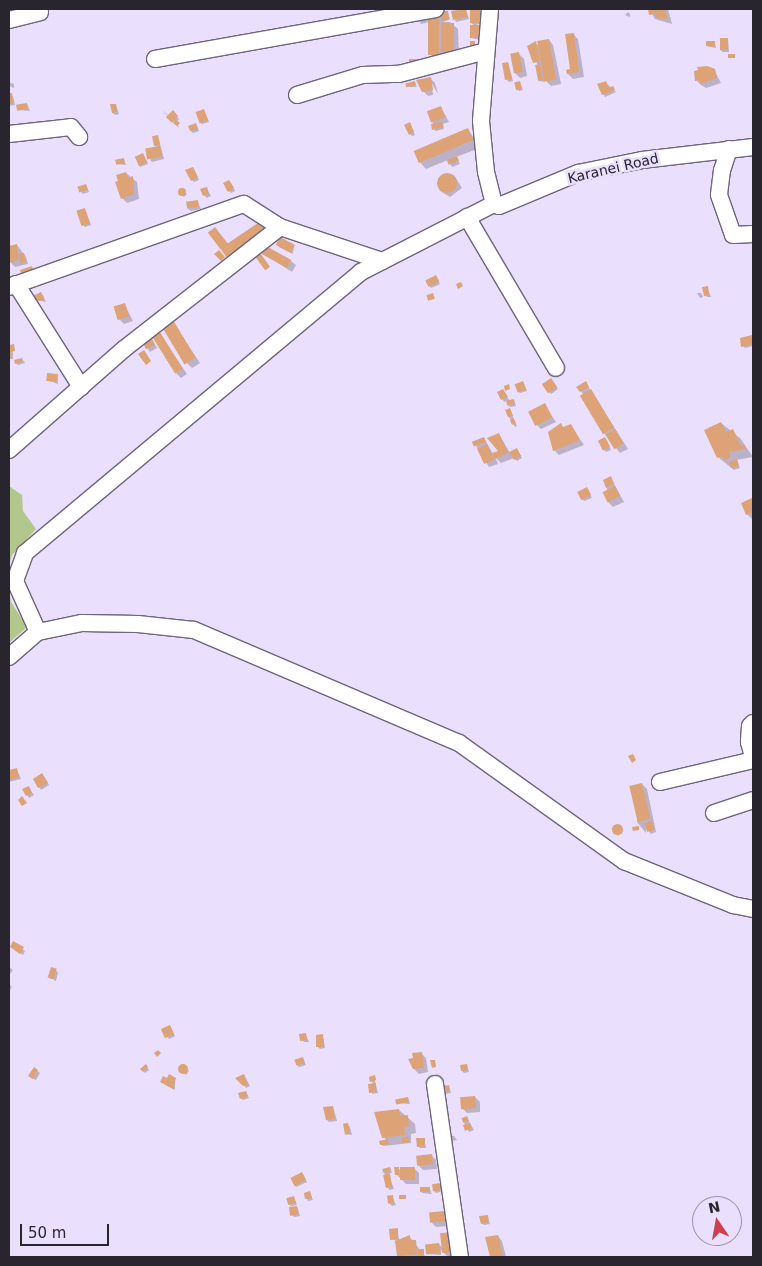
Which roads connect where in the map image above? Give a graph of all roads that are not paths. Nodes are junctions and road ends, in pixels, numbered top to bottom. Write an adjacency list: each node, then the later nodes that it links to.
1 (436, 9): 6 (street)
2 (490, 9): 5 (street)
3 (40, 12): 4 (street)
4 (9, 20)
5 (486, 52): 7 (street); 12 (street)
6 (155, 59)
7 (297, 95)
8 (9, 134): 9 (street)
9 (80, 137)
10 (753, 147): 11 (street, Karanei Road)
11 (729, 149): 12 (street, Karanei Road); 15 (street)
12 (494, 204): 13 (street, Karanei Road)
13 (467, 217): 16 (street, Karanei Road); 18 (street)
14 (280, 227): 16 (street); 17 (street); 19 (street)
15 (753, 234)
16 (382, 261): 21 (street, Karanei Road)
17 (12, 286): 19 (street)
18 (556, 368)
19 (81, 387): 20 (street)
20 (9, 450)
21 (38, 632): 22 (street); 28 (street)
22 (9, 658)
23 (753, 724): 24 (street)
24 (753, 758): 25 (street)
25 (660, 782)
26 (753, 800): 27 (street)
27 (714, 812)
28 (753, 909)
29 (435, 1084): 30 (street)
30 (460, 1257)

